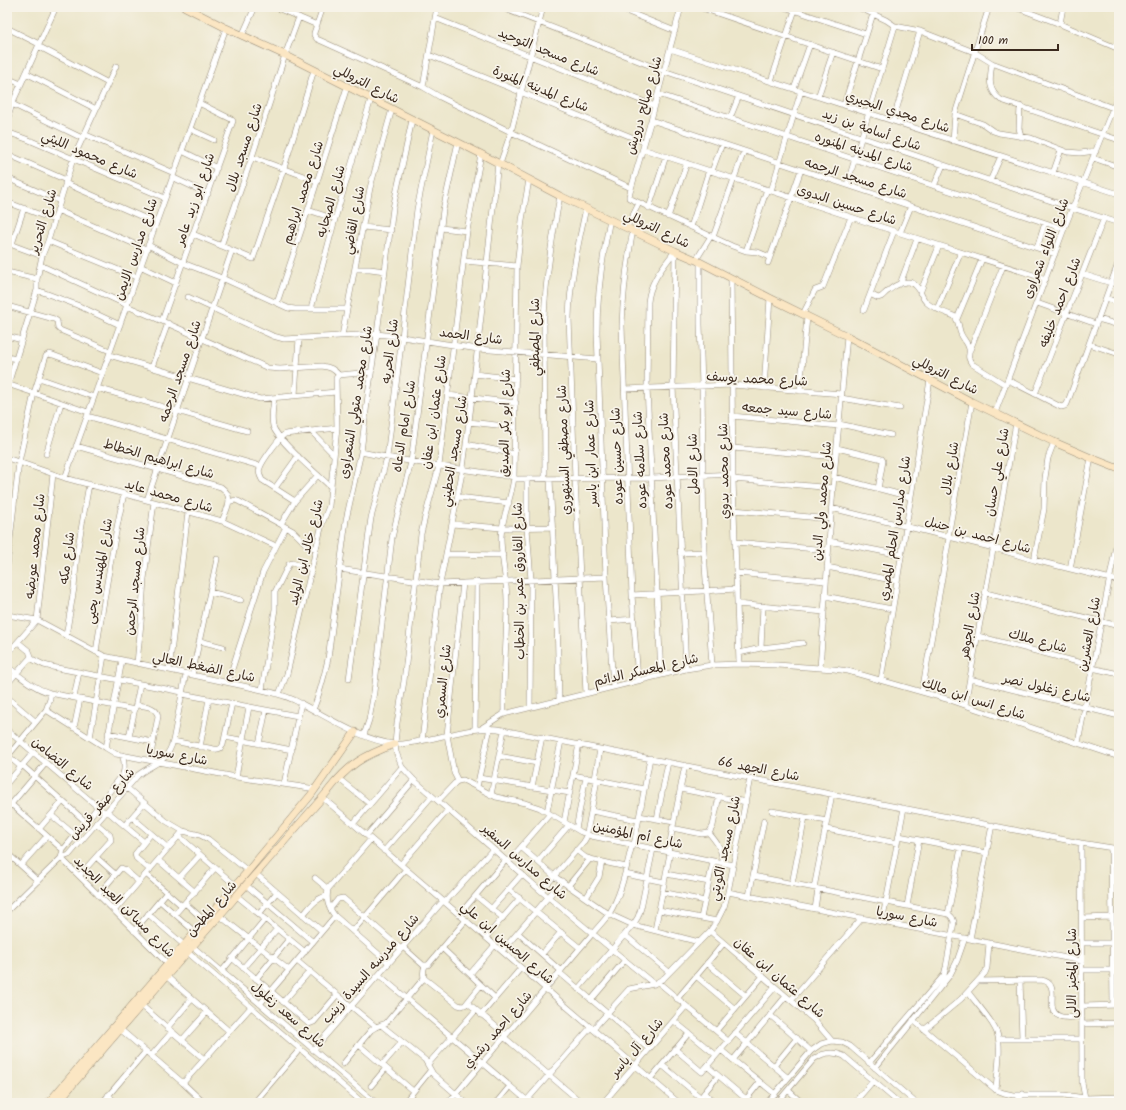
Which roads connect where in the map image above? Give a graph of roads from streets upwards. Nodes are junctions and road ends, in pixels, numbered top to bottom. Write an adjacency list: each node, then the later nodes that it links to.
1 (10, 7): 19 (street)
2 (56, 7): 35 (street)
3 (185, 7): 28 (street, شارع التروللي)
4 (255, 7): 32 (street)
5 (275, 7): 21 (street)
6 (323, 7): 25 (street)
7 (437, 7): 22 (street)
8 (500, 7): 23 (street, شارع أسامة بن زيد)
9 (543, 7): 23 (street)
10 (616, 7): 29 (street)
11 (681, 7): 29 (street, شارع صالح درويش)
12 (699, 7): 33 (street)
13 (784, 7): 18 (street)
14 (858, 7): 20 (street)
15 (989, 7): 39 (street)
16 (1015, 7): 24 (street)
17 (1063, 7): 24 (street)
18 (795, 9): 31 (street); 33 (street)
19 (7, 13)
20 (873, 14): 26 (street); 31 (street)
21 (299, 17): 25 (street); 40 (street, شارع مسجد بلال)
22 (435, 18): 41 (street); 42 (street, شارع مسجد التوحيد)
23 (539, 23): 42 (street); 48 (street, شارع أسامة بن زيد)
24 (1060, 24): 37 (street)
25 (316, 25): 55 (street)
26 (895, 26): 30 (street); 46 (street)
27 (7, 28): 35 (street)
28 (226, 28): 32 (street, شارع التروللي); 64 (street, شارع مدارس الايمن)
29 (675, 31): 36 (street, شارع صالح درويش)
30 (920, 31): 39 (street); 79 (street)
31 (866, 34): 43 (street)
32 (242, 36): 40 (street, شارع التروللي)
33 (786, 36): 34 (street); 51 (street)
34 (810, 44): 38 (street); 56 (street)
35 (39, 45): 49 (street); 52 (street)
36 (670, 49): 48 (street, شارع صالح درويش); 51 (street, شارع مجدي البحيري)
37 (1119, 49)
38 (833, 52): 43 (street); 62 (street)
39 (974, 52): 44 (street); 73 (street)
40 (285, 55): 47 (street, شارع التروللي); 104 (street, شارع مسجد بلال)
41 (429, 55): 55 (street); 58 (street, شارع المدينه المنورة)
42 (530, 56): 58 (street); 67 (street, شارع مسجد التوحيد)
43 (858, 60): 46 (street); 66 (street)
44 (992, 63): 68 (street); 69 (street)
45 (116, 66): 52 (street, شارع التحرير)
46 (882, 68): 72 (street)
47 (314, 70): 54 (street, شارع التروللي); 114 (street)
48 (664, 71): 60 (street, شارع صالح درويش); 61 (street, شارع أسامة بن زيد)
49 (26, 73): 53 (street); 70 (street)
50 (7, 78): 53 (street)
51 (771, 81): 56 (street, شارع مجدي البحيري)
52 (108, 82): 70 (street, شارع التحرير)
53 (21, 84): 65 (street)
54 (347, 87): 63 (street, شارع التروللي); 122 (street, شارع محمد ابراهيم)
55 (423, 87): 83 (street)
56 (794, 89): 57 (street, شارع مجدي البحيري)
57 (801, 91): 62 (street, شارع مجدي البحيري); 74 (street)
58 (521, 92): 83 (street); 93 (street, شارع المدينه المنورة)
59 (1119, 93): 69 (street, شارع اللواء شعراوى)
60 (658, 94): 67 (street, شارع صالح درويش); 75 (street, شارع المدينه المنوره)
61 (739, 96): 74 (street, شارع أسامة بن زيد); 75 (street)
62 (818, 96): 66 (street, شارع مجدي البحيري)
63 (371, 99): 71 (street, شارع التروللي); 148 (street, شارع الصحابه)
64 (199, 103): 80 (street, شارع مدارس الايمن); 113 (street, شارع ابو زيد عامر)
65 (12, 104): 78 (street); 85 (street)
66 (844, 105): 72 (street, شارع مجدي البحيري)
67 (655, 106): 77 (street, شارع صالح درويش)
68 (1020, 106): 84 (street); 88 (street)
69 (1113, 108): 84 (street, شارع اللواء شعراوى)
70 (96, 109): 85 (street, شارع التحرير)
71 (392, 110): 76 (street, شارع التروللي); 154 (street, شارع القاضي)
72 (869, 113): 79 (street, شارع مجدي البحيري); 87 (street)
73 (955, 114): 88 (street); 90 (street)
74 (794, 115): 86 (street); 87 (street, شارع أسامة بن زيد)
75 (730, 118): 86 (street, شارع المدينه المنوره)
76 (412, 120): 81 (street, شارع التروللي); 159 (street, شارع محمد متولي الشعراوى)
77 (651, 120): 93 (street, شارع صالح درويش); 94 (street, شارع مسجد الرحمه)
78 (7, 121)
79 (893, 121): 90 (street, شارع مجدي البحيري)
80 (190, 129): 89 (street); 97 (street, شارع مدارس الايمن)
81 (433, 130): 92 (street, شارع التروللي); 232 (street, شارع الحريه)
82 (7, 132): 106 (street, شارع محمود الليثي)
83 (511, 132): 108 (street); 128 (street)
84 (1103, 134): 91 (street); 99 (street, شارع اللواء شعراوى)
85 (83, 136): 106 (street, شارع التحرير); 118 (street)
86 (787, 137): 107 (street, شارع المدينه المنوره); 110 (street)
87 (861, 137): 107 (street); 111 (street, شارع أسامة بن زيد)
88 (1021, 137): 96 (street)
89 (214, 140)
90 (954, 140): 103 (street, شارع مجدي البحيري)
91 (1119, 140)
92 (458, 142): 101 (street, شارع التروللي); 156 (street, شارع امام الدعاه)
93 (644, 142): 95 (street, شارع صالح درويش)
94 (722, 144): 98 (street, شارع مسجد الرحمه); 116 (street)
95 (643, 149): 102 (street, شارع حسين البدوى); 128 (street, شارع صالح درويش)
96 (1061, 150): 99 (street); 117 (street)
97 (182, 151): 113 (street); 118 (street, شارع مدارس الايمن)
98 (744, 151): 110 (street, شارع مسجد الرحمه); 120 (street)
99 (1096, 151): 105 (street, شارع اللواء شعراوى)
100 (7, 154): 124 (street)
101 (481, 154): 108 (street, شارع التروللي); 160 (street, شارع عثمان ابن عفان)
102 (666, 156): 109 (street, شارع حسين البدوى); 141 (street)
103 (1001, 156): 117 (street, شارع مجدي البحيري); 123 (street)
104 (252, 157): 114 (street); 168 (street, شارع مسجد بلال)
105 (1093, 158): 112 (street); 125 (street, شارع اللواء شعراوى)
106 (73, 159): 124 (street, شارع التحرير); 134 (street, شارع محمود الليثي)
107 (854, 160): 126 (street); 127 (street, شارع المدينه المنوره)
108 (499, 163): 121 (street, شارع التروللي); 184 (street, شارع مسجد الحطيني)
109 (687, 163): 116 (street, شارع حسين البدوى); 145 (street)
110 (779, 163): 115 (street, شارع مسجد الرحمه); 129 (street)
111 (942, 165): 123 (street, شارع أسامة بن زيد); 127 (street)
112 (1119, 167)
113 (217, 168): 130 (street, شارع ابو زيد عامر)
114 (284, 168): 122 (street); 172 (street)
115 (801, 170): 126 (street, شارع مسجد الرحمه); 133 (street)
116 (710, 171): 120 (street, شارع حسين البدوى); 155 (street)
117 (1053, 173): 125 (street, شارع مجدي البحيري)
118 (173, 175): 130 (street); 134 (street, شارع مدارس الايمن)
119 (7, 178): 135 (street)
120 (734, 178): 129 (street, شارع حسين البدوى); 164 (street)
121 (529, 180): 132 (street, شارع التروللي); 188 (street, شارع ابو بكر الصديق)
122 (318, 181): 144 (street, شارع محمد ابراهيم)
123 (990, 181): 142 (street, شارع أسامة بن زيد)
124 (65, 182): 135 (street, شارع التحرير); 151 (street)
125 (1083, 182): 131 (street, شارع مجدي البحيري); 142 (street, شارع اللواء شعراوى)
126 (846, 185): 138 (street, شارع مسجد الرحمه)
127 (934, 186): 152 (street, شارع المدينه المنوره)
128 (631, 188): 137 (street)
129 (769, 190): 133 (street, شارع حسين البدوى); 174 (street)
130 (208, 194): 163 (street, شارع ابو زيد عامر)
131 (1119, 194)
132 (560, 196): 140 (street, شارع التروللي); 243 (street, شارع المصطفي)
133 (791, 197): 146 (street, شارع حسين البدوى); 178 (street)
134 (165, 198): 151 (street, شارع مدارس الايمن)
135 (60, 201): 143 (street, شارع التحرير)
136 (7, 202): 139 (street)
137 (639, 203): 141 (street); 157 (street, شارع حسين عوده)
138 (911, 206): 162 (street); 171 (street, شارع مسجد الرحمه)
139 (24, 208): 150 (street); 167 (street)
140 (586, 208): 149 (street, شارع التروللي); 246 (street, شارع مصطفي السنهوري)
141 (649, 208): 145 (street)
142 (1072, 208): 147 (street, شارع أسامة بن زيد); 158 (street, شارع اللواء شعراوى)
143 (57, 210): 150 (street, شارع التحرير); 170 (street)
144 (308, 210): 148 (street); 209 (street, شارع محمد ابراهيم)
145 (668, 217): 155 (street)
146 (851, 217): 161 (street, شارع حسين البدوى); 221 (street)
147 (1104, 218): 153 (street, شارع أسامة بن زيد); 193 (street, شارع احمد خليفه)
148 (335, 219): 215 (street, شارع الصحابه)
149 (610, 219): 157 (street, شارع التروللي); 248 (street, شارع عمار ابن ياسر)
150 (54, 220): 166 (street, شارع التحرير)
151 (156, 223): 170 (street, شارع مدارس الايمن)
152 (1045, 223): 158 (street, شارع المدينه المنوره); 171 (street)
153 (1119, 223)
154 (363, 227): 159 (street); 190 (street, شارع القاضي)
155 (690, 227): 164 (street)
156 (441, 228): 160 (street); 236 (street, شارع امام الدعاه)
157 (630, 229): 173 (street, شارع التروللي); 267 (street, شارع حسين عوده)
158 (1064, 229): 176 (street, شارع اللواء شعراوى)
159 (390, 230): 191 (street, شارع محمد متولي الشعراوى)
160 (467, 231): 180 (street, شارع عثمان ابن عفان)
161 (894, 231): 162 (street, شارع حسين البدوى); 205 (street)
162 (900, 233): 165 (street, شارع حسين البدوى)
163 (193, 234): 168 (street); 183 (street, شارع ابو زيد عامر)
164 (712, 236): 174 (street); 181 (street)
165 (917, 239): 169 (street, شارع حسين البدوى); 202 (street)
166 (48, 240): 177 (street, شارع التحرير); 195 (street)
167 (9, 244): 177 (street)
168 (222, 246): 172 (street)
169 (939, 246): 175 (street, شارع حسين البدوى); 204 (street)
170 (147, 247): 183 (street); 187 (street, شارع مدارس الايمن)
171 (1037, 248): 176 (street, شارع مسجد الرحمه)
172 (232, 250): 196 (street, شارع مسجد الرحمه)
173 (675, 251): 181 (street, شارع التروللي); 263 (street, شارع محمد عوده); 265 (street, شارع سلامه عوده)
174 (746, 251): 178 (street)
175 (961, 252): 179 (street, شارع حسين البدوى); 217 (street)
176 (1055, 254): 199 (street, شارع اللواء شعراوى)
177 (42, 256): 186 (street, شارع التحرير)
178 (770, 257): 185 (street)
179 (982, 259): 189 (street, شارع حسين البدوى); 222 (street)
180 (464, 261): 184 (street); 238 (street, شارع عثمان ابن عفان)
181 (698, 261): 197 (street, شارع التروللي); 262 (street, شارع الامل)
182 (1119, 261): 194 (street)
183 (183, 263): 196 (street); 200 (street, شارع ابو زيد عامر)
184 (488, 263): 188 (street); 239 (street, شارع مسجد الحطيني)
185 (768, 263)
186 (40, 266): 198 (street, شارع التحرير); 213 (street)
187 (140, 266): 195 (street, شارع مدارس الايمن); 200 (street)
188 (518, 266): 241 (street, شارع ابو بكر الصديق)
189 (1003, 266): 199 (street, شارع حسين البدوى); 240 (street)
190 (355, 269): 191 (street); 216 (street, شارع القاضي)
191 (385, 271): 228 (street, شارع محمد متولي الشعراوى)
192 (7, 272): 198 (street)
193 (1082, 274): 201 (street); 220 (street, شارع احمد خليفه)
194 (1117, 274): 201 (street)
195 (136, 277): 213 (street, شارع مدارس الايمن)
196 (222, 278): 209 (street); 214 (street, شارع مسجد الرحمه)
197 (731, 278): 207 (street, شارع التروللي); 260 (street, شارع محمد بدوي)
198 (37, 279): 203 (street, شارع التحرير)
199 (1046, 279): 210 (street, شارع اللواء شعراوى)
200 (176, 283): 223 (street, شارع ابو زيد عامر)
201 (1111, 283): 208 (street)
202 (900, 284): 204 (street); 205 (street)
203 (37, 290): 219 (street, شارع التحرير); 226 (street)
204 (920, 293): 217 (street)
205 (870, 294): 218 (street)
206 (188, 297): 214 (street, شارع الحمد)
207 (770, 298): 221 (street, شارع التروللي); 266 (street)
208 (1106, 298): 211 (street); 224 (street)
209 (276, 303): 215 (street)
210 (1037, 303): 220 (street); 259 (street, شارع اللواء شعراوى)
211 (1119, 303)
212 (7, 306): 219 (street)
213 (127, 306): 223 (street); 226 (street, شارع مدارس الايمن)
214 (212, 309): 233 (street, شارع مسجد الرحمه); 234 (street, شارع الحمد)
215 (311, 309): 216 (street)
216 (347, 309): 230 (street, شارع القاضي)
217 (937, 309): 222 (street)
218 (864, 310)
219 (30, 313): 235 (street, شارع التحرير); 242 (street)
220 (1067, 313): 224 (street); 271 (street, شارع احمد خليفه)
221 (805, 316): 231 (street, شارع التروللي); 268 (street)
222 (957, 319): 240 (street)
223 (162, 320): 225 (street)
224 (1097, 321): 227 (street); 237 (street)
225 (168, 323): 233 (street); 249 (street)
226 (120, 325): 242 (street, شارع مدارس الايمن)
227 (1119, 325)
228 (377, 334): 230 (street, شارع الحمد); 232 (street, شارع الحمد); 251 (street, شارع محمد متولي الشعراوى)
229 (7, 336): 235 (street)
230 (342, 336): 234 (street, شارع الحمد)
231 (847, 336): 258 (street, شارع التروللي); 274 (street, شارع محمد ولي الدين)
232 (402, 337): 236 (street, شارع الحمد); 306 (street, شارع الحريه)
233 (202, 338): 250 (street); 256 (street, شارع مسجد الرحمه)
234 (299, 339): 250 (street)
235 (22, 340): 247 (street, شارع التحرير)
236 (426, 341): 238 (street, شارع الحمد); 311 (street, شارع امام الدعاه)
237 (1089, 344): 244 (street); 271 (street)
238 (454, 345): 239 (street, شارع الحمد); 273 (street, شارع عثمان ابن عفان)
239 (478, 349): 241 (street, شارع الحمد); 253 (street, شارع مسجد الحطيني)
240 (970, 351): 259 (street)
241 (516, 352): 243 (street, شارع الحمد); 257 (street, شارع ابو بكر الصديق)
242 (109, 353): 249 (street); 252 (street, شارع مدارس الايمن)
243 (544, 354): 246 (street, شارع الحمد); 329 (street, شارع المصطفي)
244 (1119, 354)
245 (7, 357): 247 (street)
246 (571, 357): 248 (street, شارع الحمد); 330 (street, شارع مصطفي السنهوري)
247 (16, 359): 261 (street, شارع التحرير)
248 (598, 359): 325 (street, شارع عمار ابن ياسر)
249 (152, 368): 256 (street)
250 (297, 368): 254 (street); 272 (street)
251 (371, 372): 254 (street); 301 (street, شارع محمد متولي الشعراوى)
252 (102, 373): 255 (street); 264 (street, شارع مدارس الايمن)
253 (475, 374): 257 (street); 277 (street, شارع مسجد الحطيني)
254 (340, 375): 269 (street, شارع خالد ابن الوليد)
255 (39, 378): 270 (street); 275 (street)
256 (189, 378): 276 (street); 282 (street, شارع مسجد الرحمه)
257 (516, 379): 280 (street, شارع ابو بكر الصديق)
258 (930, 380): 278 (street, شارع التروللي); 338 (street, شارع مدارس الحلم المصري)
259 (1006, 383): 271 (street); 283 (street, شارع اللواء شعراوى)
260 (732, 385): 262 (street, شارع محمد يوسف); 266 (street, شارع محمد يوسف); 285 (street, شارع محمد بدوي)
261 (7, 386): 270 (street)
262 (702, 386): 263 (street, شارع محمد يوسف); 319 (street, شارع الامل)
263 (673, 387): 265 (street, شارع محمد يوسف); 320 (street, شارع محمد عوده)
264 (97, 388): 275 (street, شارع مدارس الايمن); 282 (street)
265 (647, 388): 267 (street, شارع محمد يوسف); 327 (street, شارع سلامه عوده)
266 (764, 388): 268 (street, شارع محمد يوسف)
267 (624, 389): 326 (street, شارع حسين عوده)
268 (800, 391): 274 (street, شارع محمد يوسف)
269 (336, 392): 272 (street); 290 (street, شارع خالد ابن الوليد)
270 (34, 393): 279 (street); 310 (street)
271 (1035, 394)
272 (295, 395): 276 (street)
273 (448, 395): 277 (street); 313 (street, شارع عثمان ابن عفان)
274 (841, 396): 281 (street, شارع محمد يوسف); 288 (street, شارع محمد ولي الدين)
275 (94, 397): 284 (street, شارع مدارس الايمن)
276 (274, 398): 294 (street)
277 (472, 398): 280 (street); 286 (street, شارع مسجد الحطيني)
278 (972, 402): 283 (street, شارع التروللي); 356 (street, شارع بلال)
279 (61, 403): 284 (street); 302 (street)
280 (516, 403): 289 (street, شارع ابو بكر الصديق)
281 (900, 408)
282 (178, 410): 291 (street); 295 (street, شارع مسجد الرحمه)
283 (995, 413): 287 (street, شارع التروللي)
284 (88, 414): 295 (street); 298 (street, شارع مدارس الايمن)
285 (732, 416): 288 (street, شارع سيد جمعه); 299 (street, شارع محمد بدوي)
286 (469, 422): 289 (street); 297 (street, شارع مسجد الحطيني)
287 (1016, 423): 296 (street, شارع التروللي); 360 (street, شارع علي حسان)
288 (839, 425): 293 (street, شارع سيد جمعه); 300 (street, شارع محمد ولي الدين)
289 (515, 427): 303 (street, شارع ابو بكر الصديق)
290 (337, 428): 292 (street); 304 (street, شارع خالد ابن الوليد)
291 (247, 431)
292 (311, 431): 294 (street); 304 (street)
293 (891, 435)
294 (280, 438): 305 (street); 312 (street)
295 (168, 440): 312 (street); 315 (street, شارع مسجد الرحمه)
296 (1054, 442): 309 (street, شارع التروللي); 369 (street)
297 (466, 444): 303 (street); 314 (street, شارع مسجد الحطيني)
298 (76, 446): 315 (street, شارع ابراهيم الخطاط); 323 (street, شارع مدارس الايمن)
299 (733, 448): 307 (street); 321 (street, شارع محمد بدوي)
300 (837, 448): 307 (street, شارع محمد ولي الدين); 335 (street)
301 (361, 452): 306 (street); 373 (street, شارع محمد متولي الشعراوى)
302 (46, 454)
303 (515, 454): 324 (street, شارع ابو بكر الصديق)
304 (334, 455): 332 (street, شارع خالد ابن الوليد)
305 (298, 456): 318 (street); 333 (street)
306 (387, 457): 311 (street); 375 (street, شارع الحريه)
307 (836, 457): 322 (street, شارع محمد ولي الدين)
308 (7, 458): 310 (street, شارع محمد عايد)
309 (1091, 458): 316 (street, شارع التروللي); 374 (street)
310 (19, 462): 317 (street, شارع محمد عايد); 370 (street)
311 (411, 462): 313 (street); 377 (street, شارع امام الدعاه)
312 (260, 466): 333 (street)
313 (439, 466): 314 (street); 383 (street, شارع عثمان ابن عفان)
314 (463, 468): 324 (street); 337 (street, شارع مسجد الحطيني)
315 (158, 469): 339 (street, شارع مسجد الرحمه); 342 (street, شارع ابراهيم الخطاط)
316 (1119, 469)
317 (53, 474): 323 (street, شارع محمد عايد); 406 (street, شارع محمد عويضه)
318 (318, 476): 332 (street); 340 (street)
319 (703, 476): 320 (street); 321 (street); 363 (street, شارع الامل)
320 (676, 477): 327 (street); 364 (street, شارع محمد عوده)
321 (733, 477): 334 (street); 345 (street, شارع محمد بدوي)
322 (834, 477): 334 (street, شارع محمد ولي الدين); 335 (street)
323 (65, 478): 331 (street, شارع محمد عايد)
324 (514, 478): 328 (street); 343 (street, شارع ابو بكر الصديق)
325 (602, 478): 326 (street); 330 (street); 378 (street, شارع عمار ابن ياسر)
326 (628, 478): 327 (street); 397 (street, شارع حسين عوده)
327 (651, 478): 396 (street, شارع سلامه عوده)
328 (527, 479): 329 (street); 354 (street, شارع الفاروق عمر بن الخطاب)
329 (548, 479): 330 (street); 352 (street, شارع المصطفي)
330 (575, 479): 379 (street, شارع مصطفي السنهوري)
331 (89, 484): 336 (street, شارع محمد عايد); 410 (street, شارع مكه)
332 (331, 487): 361 (street, شارع خالد ابن الوليد)
333 (275, 488): 340 (street)
334 (833, 488): 344 (street, شارع محمد ولي الدين)
335 (878, 489): 338 (street)
336 (124, 494): 339 (street, شارع محمد عايد); 417 (street, شارع المهندس يحيى)
337 (458, 497): 343 (street); 349 (street, شارع مسجد الحطيني)
338 (910, 497): 351 (street, شارع مدارس الحلم المصري)
339 (147, 500): 341 (street, شارع محمد عايد)
340 (295, 501): 350 (street)
341 (154, 502): 346 (street, شارع محمد عايد); 423 (street, شارع مسجد الرحمن)
342 (229, 502): 348 (street); 350 (street)
343 (509, 502): 353 (street, شارع ابو بكر الصديق)
344 (831, 508): 347 (street, شارع محمد ولي الدين); 351 (street, شارع احمد بن حنبل)
345 (734, 510): 347 (street); 358 (street, شارع محمد بدوي)
346 (188, 512): 348 (street, شارع محمد عايد); 430 (street)
347 (831, 519): 357 (street, شارع محمد ولي الدين)
348 (222, 521): 359 (street, شارع محمد عايد)
349 (452, 524): 353 (street); 365 (street, شارع مسجد الحطيني)
350 (284, 525): 359 (street); 361 (street)
351 (905, 526): 356 (street, شارع احمد بن حنبل); 367 (street, شارع مدارس الحلم المصري)
352 (552, 527): 354 (street); 381 (street, شارع المصطفي)
353 (502, 528): 354 (street); 366 (street, شارع ابو بكر الصديق)
354 (527, 528): 382 (street, شارع الفاروق عمر بن الخطاب)
355 (1119, 530): 380 (street, شارع العشرين)
356 (948, 538): 360 (street, شارع احمد بن حنبل); 448 (street, شارع بلال)
357 (829, 541): 362 (street, شارع محمد ولي الدين); 367 (street)
358 (735, 542): 362 (street); 376 (street, شارع محمد بدوي)
359 (276, 546): 443 (street)
360 (994, 548): 369 (street, شارع احمد بن حنبل); 395 (street, شارع الجوهر)
361 (316, 549): 372 (street, شارع خالد ابن الوليد)
362 (828, 550): 371 (street, شارع محمد ولي الدين)
363 (704, 552): 364 (street); 392 (street, شارع الامل)
364 (680, 553): 394 (street, شارع محمد عوده)
365 (446, 554): 366 (street); 390 (street, شارع مسجد الحطيني)
366 (503, 555): 384 (street, شارع ابو بكر الصديق)
367 (900, 555): 386 (street, شارع مدارس الحلم المصري)
368 (217, 559): 393 (street)
369 (1034, 560): 374 (street, شارع احمد بن حنبل)
370 (7, 566)
371 (827, 567): 385 (street, شارع محمد ولي الدين); 386 (street)
372 (311, 569): 447 (street); 452 (street, شارع خالد ابن الوليد)
373 (339, 569): 375 (street); 468 (street, شارع محمد متولي الشعراوى)
374 (1070, 569): 380 (street, شارع احمد بن حنبل)
375 (363, 573): 377 (street); 438 (street, شارع الحريه)
376 (736, 573): 385 (street); 391 (street, شارع محمد بدوي)
377 (387, 577): 383 (street); 481 (street, شارع امام الدعاه)
378 (606, 577): 379 (street); 407 (street, شارع عمار ابن ياسر)
379 (580, 578): 381 (street); 451 (street, شارع مصطفي السنهوري)
380 (1110, 578): 387 (street, شارع احمد بن حنبل); 408 (street, شارع العشرين)
381 (554, 579): 382 (street); 456 (street, شارع المصطفي)
382 (531, 580): 384 (street); 464 (street, شارع الفاروق عمر بن الخطاب)
383 (415, 581): 390 (street); 495 (street, شارع عثمان ابن عفان)
384 (506, 581): 388 (street); 469 (street, شارع ابو بكر الصديق)
385 (826, 581): 398 (street, شارع محمد ولي الدين)
386 (896, 581): 402 (street, شارع مدارس الحلم المصري)
387 (1119, 581)
388 (477, 582): 389 (street); 476 (street)
389 (463, 583): 390 (street); 482 (street, شارع السمري)
390 (440, 584): 489 (street, شارع مسجد الحطيني)
391 (736, 588): 392 (street); 400 (street, شارع محمد بدوي)
392 (707, 590): 394 (street); 425 (street, شارع الامل)
393 (210, 592): 399 (street); 412 (street)
394 (682, 592): 396 (street); 429 (street, شارع محمد عوده)
395 (986, 593): 408 (street); 411 (street, شارع الجوهر)
396 (657, 594): 397 (street); 436 (street, شارع سلامه عوده)
397 (632, 595): 405 (street, شارع حسين عوده)
398 (825, 596): 402 (street); 403 (street, شارع محمد ولي الدين)
399 (241, 600)
400 (737, 604): 401 (street); 419 (street, شارع محمد بدوي)
401 (763, 606): 403 (street); 416 (street)
402 (892, 609): 441 (street, شارع مدارس الحلم المصري)
403 (824, 612): 428 (street, شارع محمد ولي الدين)
404 (7, 615): 406 (street, شارع الضغط العالي)
405 (634, 619): 407 (street); 442 (street, شارع حسين عوده)
406 (37, 620): 410 (street, شارع الضغط العالي); 413 (street)
407 (609, 621): 446 (street, شارع عمار ابن ياسر)
408 (1101, 622): 409 (street); 427 (street, شارع العشرين)
409 (1119, 626)
410 (66, 636): 417 (street, شارع الضغط العالي)
411 (978, 636): 427 (street, شارع ملاك); 439 (street, شارع الجوهر)
412 (200, 641): 415 (street); 435 (street)
413 (18, 642): 418 (street); 421 (street)
414 (803, 643): 416 (street)
415 (223, 647)
416 (761, 648): 419 (street)
417 (96, 652): 420 (street, شارع الضغط العالي)
418 (8, 653)
419 (739, 653): 424 (street, شارع محمد بدوي)
420 (104, 656): 422 (street, شارع الضغط العالي); 437 (street)
421 (30, 658): 431 (street); 433 (street)
422 (122, 660): 423 (street, شارع الضغط العالي); 440 (street)
423 (136, 663): 430 (street, شارع الضغط العالي)
424 (739, 664): 425 (street, شارع المعسكر الدائم); 428 (street, شارع المعسكر الدائم)
425 (712, 665): 429 (street, شارع المعسكر الدائم)
426 (7, 666): 433 (street)
427 (1092, 667): 434 (street, شارع ملاك); 465 (street, شارع العشرين)
428 (820, 668): 441 (street, شارع انس ابن مالك)
429 (686, 669): 436 (street, شارع المعسكر الدائم)
430 (169, 670): 432 (street, شارع الضغط العالي)
431 (79, 672): 437 (street); 454 (street)
432 (186, 673): 435 (street, شارع الضغط العالي); 450 (street)
433 (16, 674): 444 (street); 449 (street)
434 (1119, 674)
435 (192, 675): 443 (street, شارع الضغط العالي)
436 (661, 675): 442 (street, شارع المعسكر الدائم)
437 (101, 676): 440 (street); 457 (street)
438 (349, 679)
439 (970, 679): 460 (street, شارع الجوهر); 465 (street, شارع زغلول نصر)
440 (118, 680): 445 (street); 461 (street)
441 (881, 680): 448 (street, شارع انس ابن مالك)
442 (638, 681): 446 (street, شارع المعسكر الدائم)
443 (228, 682): 447 (street, شارع الضغط العالي)
444 (7, 684)
445 (140, 684): 450 (street); 462 (street)
446 (613, 687): 451 (street, شارع المعسكر الدائم)
447 (262, 690): 452 (street, شارع الضغط العالي)
448 (922, 692): 460 (street, شارع انس ابن مالك)
449 (50, 693): 454 (street); 466 (street)
450 (182, 693): 455 (street); 488 (street)
451 (586, 693): 456 (street, شارع المعسكر الدائم)
452 (279, 694): 459 (street, شارع الضغط العالي)
453 (7, 697): 472 (street)
454 (77, 699): 457 (street); 473 (street)
455 (209, 699): 458 (street); 497 (street)
456 (559, 700): 464 (street, شارع المعسكر الدائم)
457 (96, 702): 461 (street); 486 (street)
458 (232, 703): 463 (street); 484 (street)
459 (301, 703): 468 (street, شارع الضغط العالي); 470 (street)
460 (965, 705): 493 (street, شارع انس ابن مالك)
461 (114, 706): 462 (street); 480 (street)
462 (135, 707): 483 (street); 492 (street)
463 (249, 707): 467 (street); 487 (street)
464 (530, 707): 469 (street, شارع المعسكر الدائم)
465 (1085, 707): 471 (street, شارع زغلول نصر); 493 (street, شارع العشرين)
466 (46, 710): 472 (street); 473 (street, شارع سوريا)
467 (266, 710): 470 (street); 494 (street)
468 (313, 710): 479 (street, شارع الضغط العالي)
469 (504, 714): 474 (street, شارع المعسكر الدائم)
470 (298, 716): 500 (street)
471 (1119, 716)
472 (36, 722): 491 (street)
473 (74, 728): 486 (street, شارع سوريا)
474 (482, 728): 475 (street, شارع الجهد 66); 476 (street, شارع الجهد 66)
475 (490, 728): 478 (street, شارع الجهد 66); 520 (street)
476 (475, 729): 482 (street, شارع الجهد 66)
477 (7, 730): 491 (street, شارع التضامن)
478 (504, 730): 485 (street, شارع الجهد 66); 504 (street)
479 (355, 732): 481 (street, شارع الضغط العالي); 528 (street, شارع المطحن)
480 (108, 733): 483 (street); 498 (street)
481 (364, 735): 495 (street, شارع الضغط العالي)
482 (447, 735): 489 (street, شارع الجهد 66); 525 (street, شارع السمري)
483 (129, 737): 492 (street)
484 (225, 737): 487 (street); 497 (street)
485 (542, 737): 490 (street, شارع الجهد 66); 511 (street)
486 (90, 738): 498 (street, شارع سوريا)
487 (242, 740): 494 (street); 517 (street)
488 (173, 741): 497 (street); 508 (street)
489 (422, 741): 495 (street, شارع الجهد 66)
490 (561, 741): 496 (street, شارع الجهد 66); 534 (street)
491 (20, 742): 501 (street, شارع التضامن); 503 (street)
492 (153, 742): 507 (street)
493 (1078, 743): 505 (street, شارع انس ابن مالك)
494 (259, 744): 500 (street)
495 (395, 744): 514 (street, شارع مدارس السفير); 519 (street, شارع المطحن)
496 (579, 744): 499 (street, شارع الجهد 66); 515 (street)
497 (200, 747)
498 (106, 748): 502 (street, شارع سوريا)
499 (600, 748): 506 (street, شارع الجهد 66); 522 (street)
500 (292, 750): 527 (street)
501 (33, 753): 510 (street, شارع التضامن); 513 (street)
502 (122, 755): 507 (street, شارع سوريا); 549 (street, شارع صقر قريش)
503 (7, 756): 513 (street)
504 (499, 756): 511 (street); 524 (street)
505 (1119, 757)
506 (650, 758): 509 (street, شارع الجهد 66); 532 (street, شارع احمد رشدي)
507 (150, 760): 508 (street, شارع سوريا)
508 (161, 762): 517 (street, شارع سوريا); 531 (street, شارع صقر قريش)
509 (668, 762): 512 (street, شارع الجهد 66); 560 (street)
510 (46, 763): 516 (street); 549 (street, شارع التضامن)
511 (537, 763): 530 (street)
512 (685, 765): 521 (street, شارع الجهد 66); 533 (street)
513 (22, 766): 516 (street); 526 (street)
514 (402, 767): 523 (street, شارع مدارس السفير); 547 (street)
515 (573, 775): 518 (street); 536 (street)
516 (35, 776): 543 (street); 548 (street)
517 (236, 777): 527 (street, شارع سوريا)
518 (586, 777): 522 (street); 572 (street)
519 (338, 778): 535 (street, شارع المطحن); 547 (street)
520 (479, 778): 524 (street); 529 (street)
521 (750, 778): 537 (street, شارع الجهد 66); 546 (street, شارع مسجد الكويتي)
522 (596, 779): 532 (street); 552 (street)
523 (414, 780): 540 (street, شارع مدارس السفير); 578 (street)
524 (494, 780): 530 (street); 539 (street)
525 (458, 781): 529 (street, شارع أم المؤمنين); 544 (street)
526 (7, 783)
527 (284, 784): 528 (street, شارع سوريا)
528 (318, 787): 535 (street); 538 (street, شارع المطحن)
529 (477, 787): 539 (street, شارع أم المؤمنين)
530 (532, 787): 534 (street)
531 (127, 788): 545 (street); 554 (street, شارع صقر قريش)
532 (644, 788): 559 (street, شارع احمد رشدي)
533 (680, 789): 541 (street); 564 (street)
534 (552, 790): 536 (street); 555 (street)
535 (328, 791): 542 (street, شارع المطحن)
536 (570, 793): 567 (street)
537 (832, 794): 550 (street, شارع الجهد 66); 562 (street)
538 (311, 795): 542 (street); 618 (street, شارع المطحن)
539 (491, 795): 555 (street, شارع أم المؤمنين)
540 (432, 796): 544 (street, شارع مدارس السفير); 597 (street)
541 (718, 796): 546 (street); 575 (street)
542 (321, 800): 566 (street, شارع الحسين ابن علي); 621 (street, شارع المطحن)
543 (63, 801): 556 (street); 563 (street)
544 (438, 801): 551 (street, شارع مدارس السفير)
545 (144, 802): 557 (street); 574 (street)
546 (746, 802): 614 (street, شارع مسجد الكويتي)
547 (370, 804): 566 (street)
548 (9, 806): 571 (street)
549 (97, 807): 554 (street, شارع التضامن); 563 (street, شارع صقر قريش)
550 (904, 808): 568 (street, شارع الجهد 66); 582 (street)
551 (448, 810): 593 (street, شارع مدارس السفير); 612 (street)
552 (591, 811): 559 (street); 579 (street)
553 (772, 811): 558 (street)
554 (106, 812): 565 (street, شارع صقر قريش); 569 (street, شارع التضامن)
555 (549, 813): 567 (street, شارع أم المؤمنين); 589 (street)
556 (51, 815): 571 (street); 577 (street)
557 (132, 817): 569 (street); 576 (street)
558 (805, 817): 562 (street); 636 (street)
559 (639, 818): 560 (street); 588 (street, شارع احمد رشدي)
560 (657, 819): 564 (street)
561 (764, 820): 627 (street)
562 (827, 821): 573 (street)
563 (86, 822): 577 (street, شارع صقر قريش)
564 (674, 822): 570 (street)
565 (96, 823): 603 (street); 604 (street, شارع صقر قريش)
566 (353, 824): 578 (street, شارع الحسين ابن علي)
567 (567, 824): 572 (street, شارع أم المؤمنين); 608 (street)
568 (992, 825): 587 (street, شارع الجهد 66); 601 (street)
569 (125, 826): 585 (street, شارع التضامن)
570 (672, 828): 575 (street); 600 (street)
571 (39, 829): 580 (street)
572 (576, 829): 579 (street, شارع أم المؤمنين)
573 (826, 829): 586 (street); 640 (street)
574 (183, 830): 581 (street); 618 (street)
575 (709, 833): 611 (street)
576 (152, 834): 585 (street); 590 (street)
577 (75, 835): 596 (street, شارع صقر قريش)
578 (367, 835): 583 (street, شارع الحسين ابن علي)
579 (587, 835): 588 (street, شارع أم المؤمنين); 598 (street)
580 (47, 836): 596 (street); 613 (street)
581 (178, 836): 590 (street); 602 (street)
582 (899, 836): 584 (street); 586 (street)
583 (371, 839): 597 (street, شارع الحسين ابن علي); 642 (street)
584 (919, 840): 591 (street); 663 (street)
585 (144, 842): 619 (street)
586 (898, 843): 660 (street)
587 (1081, 843): 592 (street, شارع الجهد 66); 686 (street, شارع المخبز الالى)
588 (633, 845): 594 (street, شارع أم المؤمنين); 615 (street, شارع احمد رشدي)
589 (521, 847): 607 (street); 608 (street)
590 (168, 848): 606 (street)
591 (961, 848): 601 (street); 675 (street)
592 (1111, 848): 595 (street, شارع الجهد 66); 681 (street)
593 (493, 849): 607 (street, شارع مدارس السفير); 658 (street, شارع مدرسه السيدة زينب)
594 (653, 849): 600 (street, شارع أم المؤمنين); 630 (street)
595 (1119, 849)
596 (63, 850): 604 (street, شارع صقر قريش)
597 (384, 850): 612 (street, شارع الحسين ابن علي)
598 (576, 850): 605 (street); 626 (street)
599 (7, 852): 613 (street)
600 (669, 853): 610 (street, شارع أم المؤمنين); 624 (street)
601 (987, 853): 708 (street)
602 (200, 855): 616 (street); 628 (street)
603 (96, 857): 620 (street); 625 (street)
604 (61, 858): 625 (street, شارع مساكن العبد الجديد); 631 (street, شارع صقر قريش)
605 (590, 859): 609 (street); 639 (street)
606 (158, 860): 619 (street); 628 (street)
607 (507, 861): 622 (street, شارع مدارس السفير); 652 (street)
608 (538, 861): 626 (street)
609 (602, 862): 615 (street); 656 (street)
610 (713, 862): 611 (street, شارع أم المؤمنين); 635 (street)
611 (722, 863): 614 (street, شارع أم المؤمنين)
612 (401, 864): 617 (street, شارع الحسين ابن علي)
613 (21, 865): 631 (street)
614 (733, 866): 648 (street, شارع مسجد الكويتي)
615 (626, 867): 623 (street, شارع احمد رشدي)
616 (215, 868): 638 (street); 645 (street)
617 (406, 869): 658 (street, شارع الحسين ابن علي); 682 (street)
618 (248, 871): 638 (street, شارع المطحن)
619 (148, 872): 633 (street); 644 (street)
620 (115, 874): 633 (street); 649 (street)
621 (256, 874): 637 (street, شارع المطحن); 646 (street)
622 (522, 874): 641 (street); 643 (street, شارع مدارس السفير)
623 (625, 874): 630 (street); 674 (street, شارع احمد رشدي)
624 (666, 874): 634 (street); 635 (street)
625 (79, 876): 649 (street, شارع مساكن العبد الجديد)
626 (554, 876): 632 (street); 643 (street)
627 (753, 876): 636 (street); 653 (street)
628 (179, 878): 645 (street)
629 (315, 878): 642 (street)
630 (647, 879): 634 (street); 692 (street)
631 (38, 881): 668 (street, شارع صقر قريش)
632 (562, 881): 639 (street); 654 (street)
633 (139, 882): 669 (street)
634 (664, 882): 647 (street)
635 (709, 882): 659 (street)
636 (792, 884): 640 (street)
637 (246, 885): 650 (street, شارع المطحن); 661 (street)
638 (236, 886): 689 (street, شارع المطحن)
639 (568, 886): 656 (street)
640 (816, 888): 660 (street); 666 (street)
641 (508, 889): 655 (street); 665 (street)
642 (328, 890): 651 (street)
643 (541, 891): 654 (street, شارع مدارس السفير)
644 (167, 892): 657 (street); 662 (street)
645 (195, 892): 662 (street)
646 (277, 892): 661 (street); 676 (street)
647 (662, 892): 659 (street); 667 (street)
648 (728, 892): 653 (street, شارع سوريا); 690 (street, شارع مسجد الكويتي)
649 (98, 895): 669 (street, شارع مساكن العبد الجديد)
650 (237, 896): 673 (street); 679 (street, شارع المطحن)
651 (327, 896): 664 (street); 676 (street)
652 (476, 896): 665 (street); 677 (street)
653 (749, 896): 666 (street, شارع سوريا)
654 (549, 897): 670 (street); 702 (street, شارع مدارس السفير)
655 (520, 898): 670 (street); 683 (street)
656 (586, 898): 674 (street)
657 (160, 901): 671 (street); 672 (street)
658 (444, 901): 677 (street, شارع الحسين ابن علي); 718 (street, شارع مدرسه السيدة زينب)
659 (705, 901): 684 (street)
660 (886, 902): 663 (street); 691 (street)
661 (268, 903): 673 (street); 709 (street)
662 (184, 904): 672 (street); 689 (street)
663 (907, 906): 675 (street)
664 (330, 909): 680 (street); 682 (street)
665 (492, 909): 683 (street)
666 (814, 909): 685 (street, شارع سوريا)
667 (659, 910): 684 (street); 695 (street)
668 (7, 911)
669 (114, 911): 694 (street, شارع مساكن العبد الجديد)
670 (536, 912): 700 (street); 701 (street)
671 (148, 914): 694 (street); 715 (street, شارع سعد زغلول)
672 (175, 914): 699 (street)
673 (259, 914): 687 (street)
674 (609, 914): 692 (street); 702 (street, شارع احمد رشدي)
675 (948, 914): 704 (street)
676 (303, 915): 696 (street)
677 (459, 915): 688 (street, شارع الحسين ابن علي)
678 (1119, 915): 681 (street)
679 (220, 916): 706 (street); 715 (street, شارع المطحن)
680 (335, 916): 696 (street); 697 (street)
681 (1112, 916): 686 (street); 714 (street)
682 (365, 917): 697 (street); 718 (street)
683 (503, 918): 705 (street)
684 (701, 918): 690 (street)
685 (862, 918): 691 (street, شارع سوريا); 770 (street)
686 (1082, 918): 713 (street, شارع المخبز الالى)
687 (265, 919): 693 (street); 706 (street)
688 (466, 920): 705 (street, شارع الحسين ابن علي); 719 (street)
689 (205, 921): 699 (street, شارع المطحن)
690 (717, 921): 698 (street, شارع مسجد الكويتي)
691 (882, 922): 704 (street, شارع سوريا)
692 (633, 925): 695 (street); 703 (street)
693 (277, 929): 707 (street); 717 (street)
694 (134, 930): 733 (street, شارع مساكن العبد الجديد)
695 (655, 930): 710 (street)
696 (322, 931): 709 (street)
697 (353, 931): 731 (street)
698 (710, 931): 710 (street, شارع مسجد الكويتي); 711 (street, شارع عثمان ابن عفان)
699 (195, 932): 715 (street, شارع المطحن)
700 (561, 932): 720 (street); 725 (street)
701 (518, 933): 722 (street); 725 (street)
702 (593, 933): 720 (street, شارع احمد رشدي); 721 (street, شارع مدارس السفير)
703 (625, 935): 721 (street); 743 (street)
704 (952, 936): 708 (street, شارع سوريا); 825 (street)
705 (486, 937): 716 (street, شارع الحسين ابن علي)
706 (249, 938): 717 (street); 726 (street)
707 (290, 939): 723 (street); 727 (street)
708 (968, 939): 712 (street, شارع سوريا); 788 (street)
709 (313, 942): 723 (street)
710 (699, 942): 743 (street, شارع مسجد الكويتي)
711 (724, 943): 732 (street); 748 (street, شارع عثمان ابن عفان)
712 (989, 943): 730 (street, شارع سوريا); 752 (street)
713 (1082, 943): 714 (street); 730 (street, شارع المخبز الالى)
714 (1112, 943): 739 (street)
715 (187, 945): 724 (street, شارع المطحن); 733 (street, شارع المطحن); 740 (street, شارع سعد زغلول)
716 (495, 945): 722 (street, شارع الحسين ابن علي); 744 (street)
717 (260, 948): 727 (street); 735 (street)
718 (402, 948): 731 (street, شارع مدرسه السيدة زينب); 734 (street)
719 (442, 948): 734 (street); 744 (street)
720 (580, 948): 742 (street, شارع احمد رشدي)
721 (612, 949): 728 (street, شارع مدارس السفير); 759 (street)
722 (502, 951): 736 (street, شارع الحسين ابن علي)
723 (304, 952): 729 (street)
724 (188, 953): 733 (street, شارع المطحن); 780 (street, شارع سعد زغلول)
725 (542, 954): 742 (street)
726 (232, 958): 735 (street); 740 (street)
727 (274, 958): 737 (street); 750 (street)
728 (625, 960): 753 (street, شارع مدارس السفير); 769 (street)
729 (297, 961): 737 (street); 741 (street)
730 (1082, 961): 738 (street, شارع المخبز الالى)
731 (389, 963): 745 (street, شارع مدرسه السيدة زينب)
732 (707, 963): 747 (street); 763 (street)
733 (170, 966): 746 (street, شارع المطحن); 859 (street, شارع المطحن)
734 (425, 966): 749 (street)
735 (243, 968): 750 (street)
736 (521, 968): 758 (street, شارع الحسين ابن علي); 765 (street)
737 (289, 970): 760 (street)
738 (1082, 970): 739 (street); 779 (street, شارع المخبز الالى)
739 (1112, 970): 754 (street)
740 (222, 971): 773 (street, شارع سعد زغلول)
741 (310, 971): 762 (street); 771 (street)
742 (560, 972): 758 (street, شارع احمد رشدي); 759 (street)
743 (669, 972): 753 (street, شارع مسجد الكويتي)
744 (470, 974): 756 (street)
745 (379, 975): 767 (street); 777 (street, شارع مدرسه السيدة زينب)
746 (166, 976): 766 (street); 776 (street, شارع المطحن)
747 (696, 976): 768 (street); 781 (street)
748 (763, 976): 757 (street, شارع عثمان ابن عفان); 763 (street)
749 (424, 978): 767 (street); 772 (street)
750 (256, 979): 760 (street)
751 (1020, 980): 752 (street); 787 (street); 806 (street)
752 (978, 981): 761 (street)
753 (656, 983): 768 (street, شارع مدارس السفير); 784 (street)
754 (1112, 983): 755 (street); 774 (street)
755 (1119, 983)
756 (481, 985): 765 (street); 772 (street)
757 (775, 987): 764 (street, شارع عثمان ابن عفان); 801 (street)
758 (546, 989): 794 (street, شارع الحسين ابن علي); 802 (street, شارع احمد رشدي)
759 (578, 989): 769 (street)
760 (270, 991): 771 (street); 773 (street)
761 (968, 992): 796 (street); 805 (street)
762 (338, 995): 771 (street); 777 (street)
763 (746, 996): 781 (street)
764 (786, 996): 770 (street, شارع عثمان ابن عفان); 786 (street)
765 (495, 998): 785 (street)
766 (192, 999): 783 (street); 793 (street)
767 (407, 999): 792 (street); 803 (street)
768 (677, 999): 778 (street, شارع مدارس السفير)
769 (591, 1000): 784 (street)
770 (791, 1000): 810 (street, شارع عثمان ابن عفان)
771 (283, 1002)
772 (468, 1003): 782 (street)
773 (260, 1004): 817 (street, شارع سعد زغلول)
774 (1113, 1005): 775 (street); 779 (street)
775 (1119, 1005)
776 (140, 1006): 793 (street); 795 (street, شارع المطحن)
777 (351, 1006): 792 (street); 817 (street, شارع مدرسه السيدة زينب)
778 (686, 1006): 789 (street, شارع آل ياسر); 798 (street, شارع مدارس السفير)
779 (1082, 1006): 787 (street, شارع المخبز الالى)
780 (250, 1007): 797 (street); 814 (street, شارع سعد زغلول)
781 (735, 1009): 798 (street)
782 (476, 1010): 785 (street); 803 (street)
783 (207, 1012): 797 (street); 808 (street)
784 (607, 1013): 794 (street); 815 (street)
785 (481, 1015): 802 (street)
786 (770, 1016): 804 (street); 812 (street)
787 (1082, 1016): 791 (street, شارع المخبز الالى)
788 (913, 1020): 796 (street); 834 (street)
789 (674, 1021): 800 (street); 815 (street, شارع آل ياسر)
790 (1119, 1023): 791 (street)
791 (1082, 1024): 807 (street, شارع المخبز الالى)
792 (378, 1026): 811 (street); 813 (street)
793 (167, 1028): 799 (street)
794 (592, 1028): 829 (street, شارع الحسين ابن علي); 836 (street)
795 (120, 1030): 820 (street); 860 (street, شارع المطحن)
796 (924, 1030): 846 (street)
797 (229, 1031): 823 (street)
798 (716, 1031): 809 (street, شارع مدارس السفير)
799 (172, 1032): 808 (street); 821 (street)
800 (688, 1033): 816 (street); 822 (street)
801 (735, 1033): 809 (street); 812 (street)
802 (505, 1036): 826 (street, شارع احمد رشدي); 836 (street)
803 (452, 1037): 826 (street); 828 (street)
804 (797, 1038): 819 (street); 833 (street)
805 (999, 1039): 806 (street); 846 (street)
806 (1022, 1039): 807 (street)
807 (1082, 1039): 855 (street, شارع المخبز الالى)
808 (182, 1040): 823 (street)
809 (728, 1041): 818 (street)
810 (832, 1041): 819 (street); 825 (street)
811 (402, 1042): 828 (street); 831 (street)
812 (747, 1043): 824 (street); 833 (street)
813 (359, 1045): 827 (street); 831 (street)
814 (300, 1049): 864 (street); 865 (street, شارع سعد زغلول)
815 (649, 1049): 829 (street, شارع آل ياسر)
816 (675, 1049): 830 (street); 832 (street)
817 (313, 1050): 866 (street, شارع سعد زغلول)
818 (721, 1050): 822 (street); 824 (street)
819 (812, 1051): 839 (street)
820 (146, 1052): 821 (street); 852 (street)
821 (151, 1056): 842 (street)
822 (716, 1056): 832 (street)
823 (204, 1059): 842 (street)
824 (733, 1060): 841 (street)
825 (869, 1062): 834 (street)
826 (482, 1063): 844 (street); 849 (street, شارع احمد رشدي)
827 (343, 1064)
828 (428, 1064): 835 (street)
829 (635, 1065): 838 (street, شارع الحسين ابن علي); 872 (street, شارع آل ياسر)
830 (662, 1065): 838 (street); 853 (street)
831 (384, 1066): 843 (street); 847 (street)
832 (707, 1066): 837 (street)
833 (774, 1066): 839 (street)
834 (875, 1068): 881 (street)
835 (430, 1070): 847 (street); 849 (street)
836 (549, 1075): 858 (street); 871 (street)
837 (718, 1076): 848 (street); 856 (street)
838 (651, 1078): 873 (street, شارع الحسين ابن علي)
839 (788, 1078): 850 (street)
840 (873, 1081): 845 (street); 857 (street); 880 (street)
841 (760, 1082): 850 (street); 856 (street)
842 (183, 1083): 863 (street)
843 (371, 1086)
844 (510, 1086): 858 (street); 870 (street)
845 (788, 1090): 877 (street); 878 (street)
846 (996, 1090): 851 (street)
847 (413, 1091): 867 (street)
848 (704, 1093): 853 (street); 875 (street)
849 (456, 1094): 868 (street, شارع احمد رشدي); 869 (street)
850 (775, 1094): 876 (street)
851 (1022, 1094): 855 (street); 882 (street)
852 (108, 1095): 861 (street); 862 (street)
853 (700, 1097): 874 (street)
854 (1119, 1097): 855 (street)
855 (1085, 1100)
856 (744, 1101)
857 (856, 1101): 879 (street)
858 (529, 1102)
859 (48, 1103)
860 (57, 1103)
861 (102, 1103)
862 (116, 1103)
863 (204, 1103)
864 (254, 1103)
865 (363, 1103)
866 (376, 1103)
867 (404, 1103)
868 (448, 1103)
869 (466, 1103)
870 (496, 1103)
871 (582, 1103)
872 (603, 1103)
873 (679, 1103)
874 (696, 1103)
875 (717, 1103)
876 (767, 1103)
877 (777, 1103)
878 (802, 1103)
879 (863, 1103)
880 (899, 1103)
881 (916, 1103)
882 (1015, 1103)

